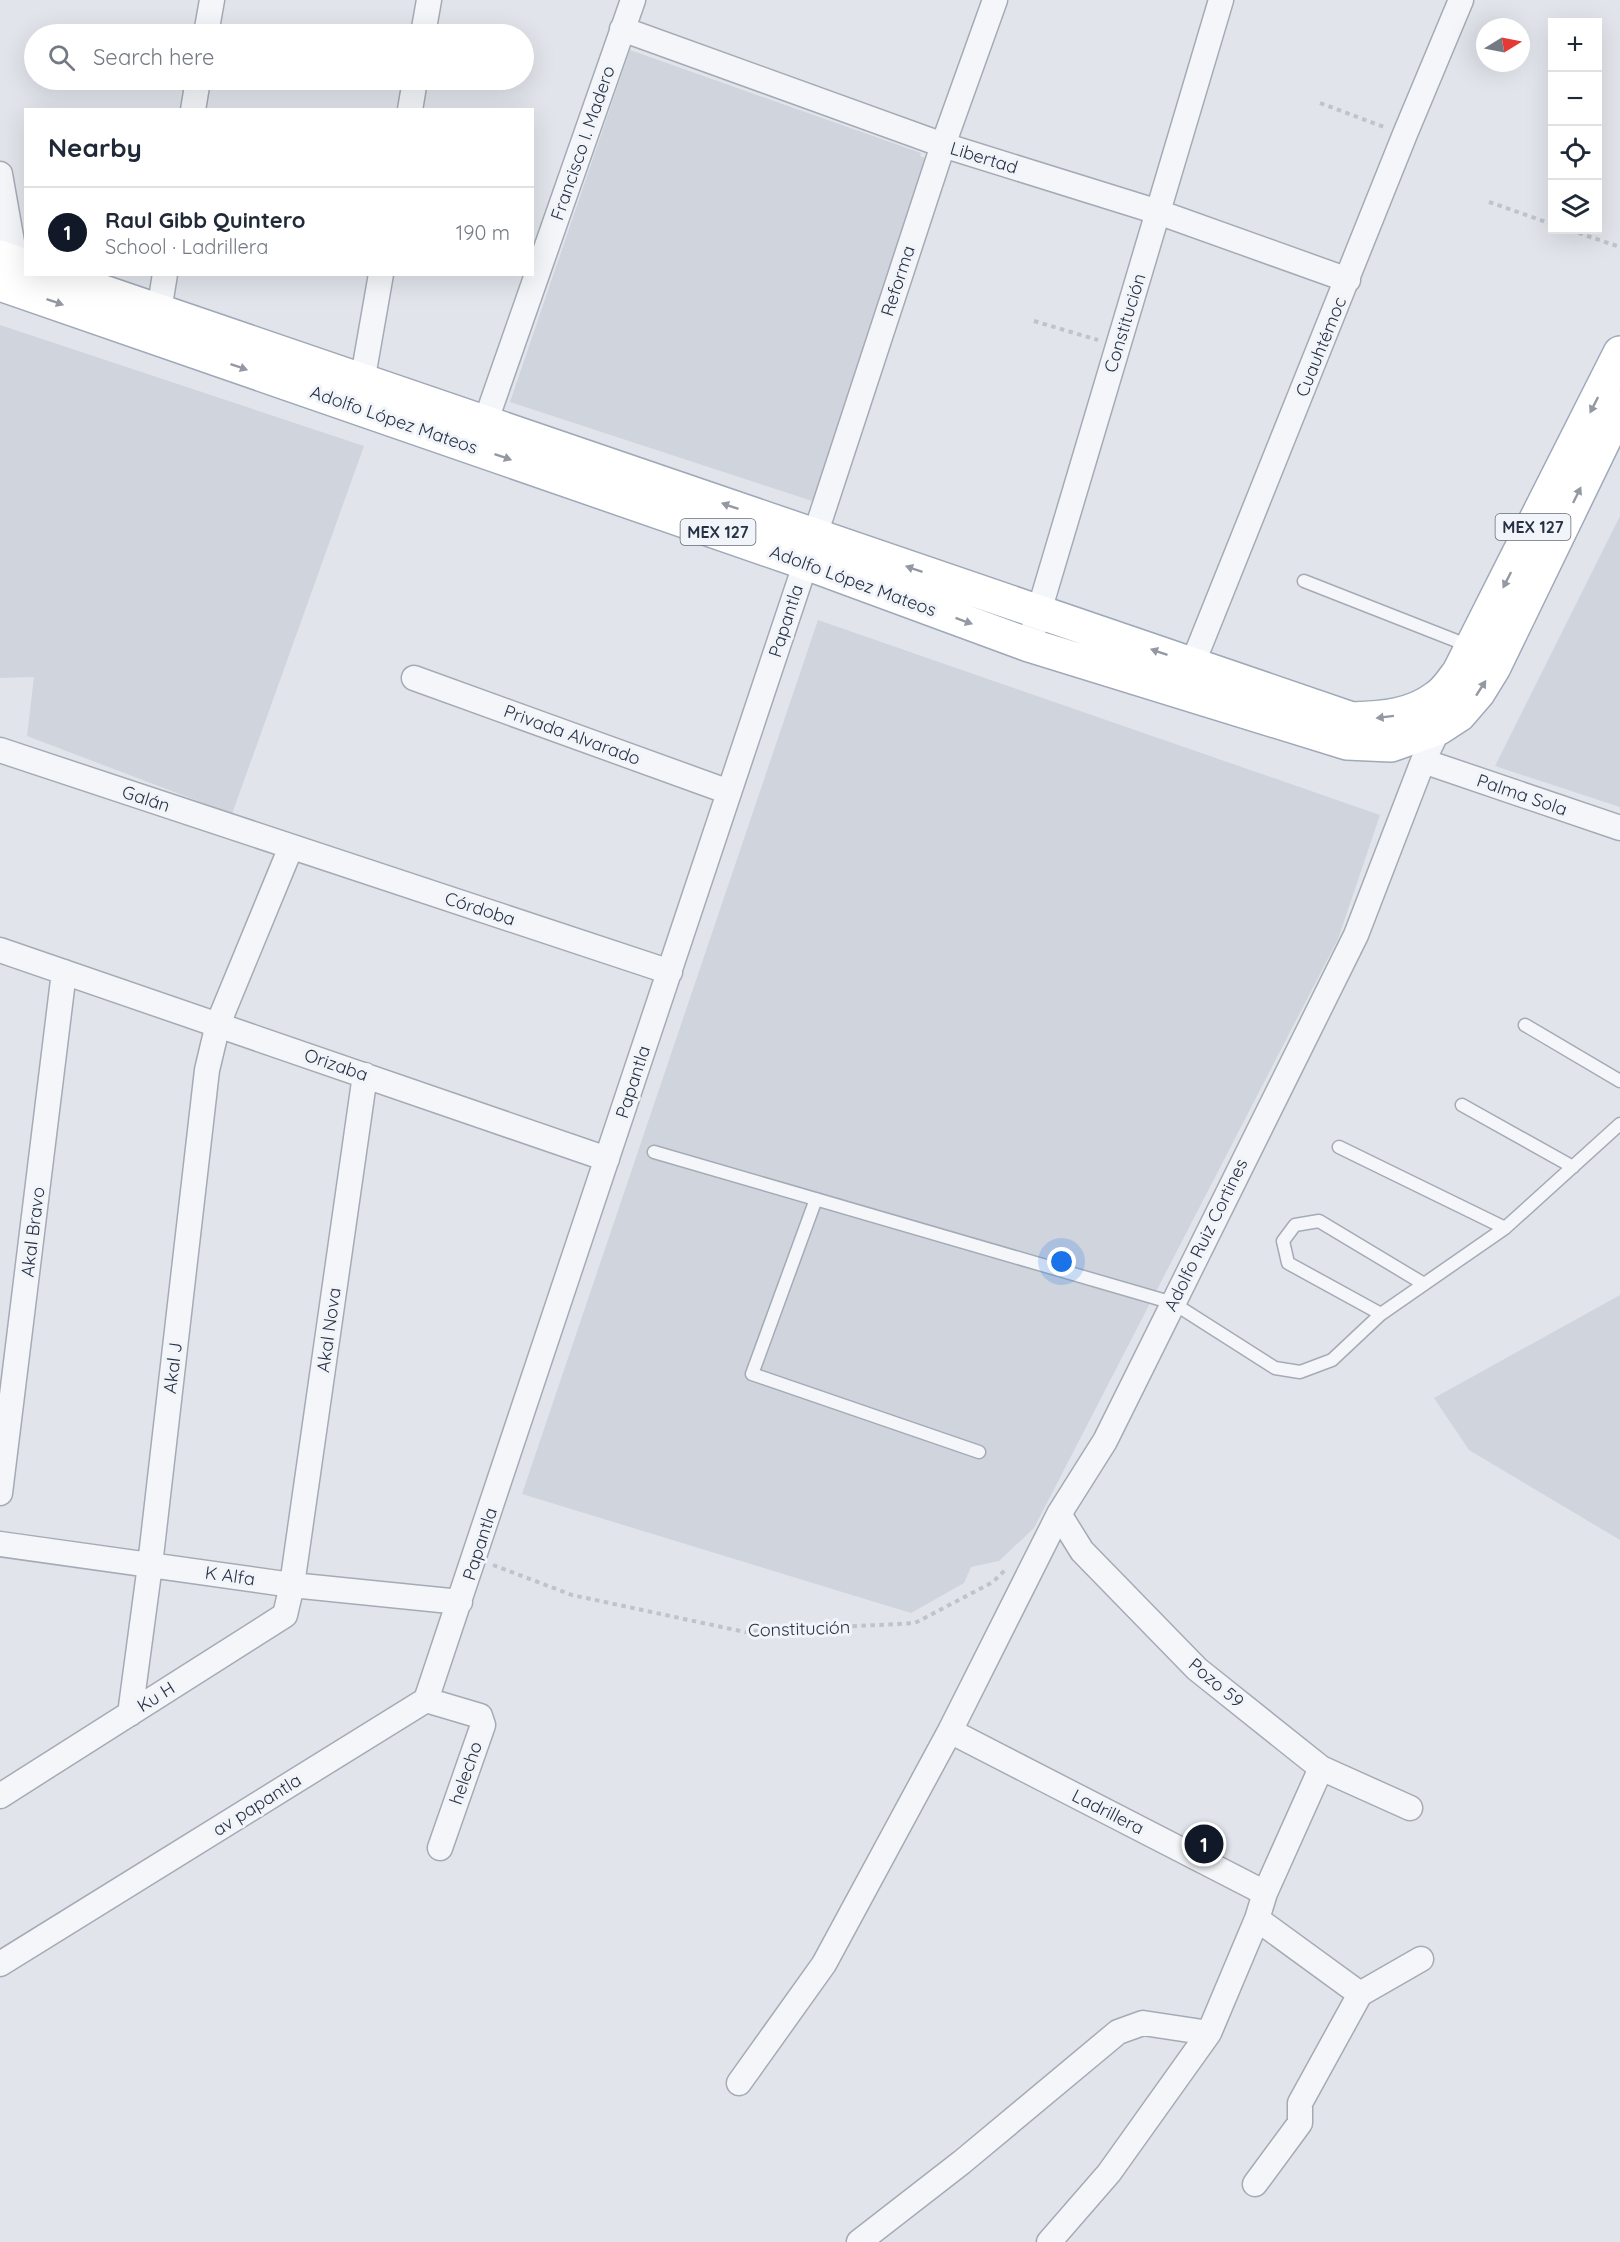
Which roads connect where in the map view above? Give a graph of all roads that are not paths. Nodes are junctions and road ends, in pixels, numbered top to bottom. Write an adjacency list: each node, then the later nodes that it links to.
1 (212, 0): 7 (street)
2 (429, 0): 8 (street)
3 (633, 0): 9 (street, Francisco I. Madero)
4 (995, 0): 14 (street, Reforma)
5 (1221, 0): 16 (street, Constitución)
6 (1461, 0): 21 (street, Cuauhtémoc)
7 (208, 24)
8 (425, 24)
9 (622, 29): 14 (street, Libertad); 26 (street, Francisco I. Madero)
10 (196, 90): 12 (street)
11 (413, 90): 13 (street)
12 (193, 108)
13 (410, 108)
14 (943, 145): 16 (street, Libertad); 27 (street, Reforma)
15 (0, 174): 17 (street)
16 (1158, 212): 21 (street, Libertad); 29 (street, Constitución)
17 (12, 272): 24 (main road, Adolfo López Mateos / MEX 127, one-way to 24)
18 (57, 276): 22 (main road, Adolfo López Mateos / MEX 127)
19 (165, 276): 22 (street)
20 (381, 276): 24 (street)
21 (1348, 280): 33 (street, Cuauhtémoc)
22 (159, 311): 24 (main road, Adolfo López Mateos / MEX 127)
23 (1620, 353): 31 (main road, Adolfo Ruiz Cortines / MEX 127, one-way to 31)
24 (360, 395): 26 (main road, Adolfo López Mateos / MEX 127); 27 (main road, Adolfo López Mateos / MEX 127, one-way to 27)
25 (1620, 407): 34 (main road, Adolfo Ruiz Cortines / MEX 127, one-way to 25)
26 (485, 423): 27 (main road, Adolfo López Mateos / MEX 127, one-way to 26)
27 (811, 549): 29 (main road, Adolfo López Mateos / MEX 127, one-way to 27); 30 (main road, Adolfo López Mateos / MEX 127, one-way to 30); 37 (street, Papantla)
28 (1304, 581): 31 (lane)
29 (1039, 612): 30 (street, Constitución); 33 (main road, Adolfo López Mateos / MEX 127, one-way to 29)
30 (1029, 645): 33 (main road, Adolfo López Mateos / MEX 127)
31 (1473, 648): 34 (main road, Adolfo Ruiz Cortines / MEX 127)
32 (414, 678): 37 (street, Privada Alvarado)
33 (1187, 679): 34 (main road, Adolfo López Mateos / MEX 127)
34 (1439, 712): 36 (street, Adolfo Ruiz Cortines)
35 (0, 750): 39 (street, Galán)
36 (1423, 761): 38 (street, Palma Sola); 56 (street, Adolfo Ruiz Cortines)
37 (729, 792): 42 (street, Papantla)
38 (1620, 828)
39 (291, 847): 42 (street, Córdoba); 43 (street, Akal J)
40 (0, 950): 41 (street, Orizaba)
41 (64, 972): 43 (street, Orizaba); 59 (street, Akal Bravo)
42 (670, 972): 51 (street, Papantla)
43 (218, 1024): 45 (street, Orizaba); 62 (street, Akal J)
44 (1525, 1025): 46 (lane)
45 (365, 1076): 51 (street, Orizaba); 63 (street, Akal Nova)
46 (1620, 1081)
47 (1462, 1105): 52 (lane)
48 (1620, 1124): 52 (lane)
49 (1339, 1147): 54 (lane)
50 (654, 1152): 53 (lane)
51 (607, 1159): 64 (street, Papantla)
52 (1573, 1167): 54 (lane)
53 (816, 1199): 56 (lane); 58 (lane)
54 (1505, 1228): 55 (lane)
55 (1424, 1284): 57 (lane); 57 (lane)
56 (1173, 1303): 57 (lane); 60 (street, Adolfo Ruiz Cortines)
57 (1381, 1314)
58 (979, 1452)
59 (0, 1493)
60 (1059, 1514): 67 (street, Adolfo Ruiz Cortines); 68 (street, Pozo 59)
61 (0, 1544): 62 (street, K Alfa)
62 (150, 1565): 63 (street, K Alfa); 66 (street, Akal J)
63 (292, 1584): 64 (street, K Alfa); 66 (street, Ku H)
64 (460, 1602): 65 (street)
65 (426, 1700): 71 (street, helecho); 75 (street, av papantla)
66 (130, 1714): 69 (street, Ku H)
67 (950, 1731): 72 (street, Ladrillera); 78 (street, Adolfo Ruiz Cortines)
68 (1321, 1768): 70 (street, Pozo 59); 72 (street)
69 (0, 1796)
70 (1410, 1808)
71 (440, 1848)
72 (1265, 1893): 73 (street)
73 (1257, 1919): 76 (street); 77 (street)
74 (1421, 1959): 76 (street)
75 (0, 1964)
76 (1360, 1994): 79 (street)
77 (1209, 2034): 80 (street); 81 (street)
78 (739, 2083)
79 (1255, 2184)
80 (859, 2242)
81 (1049, 2242)

